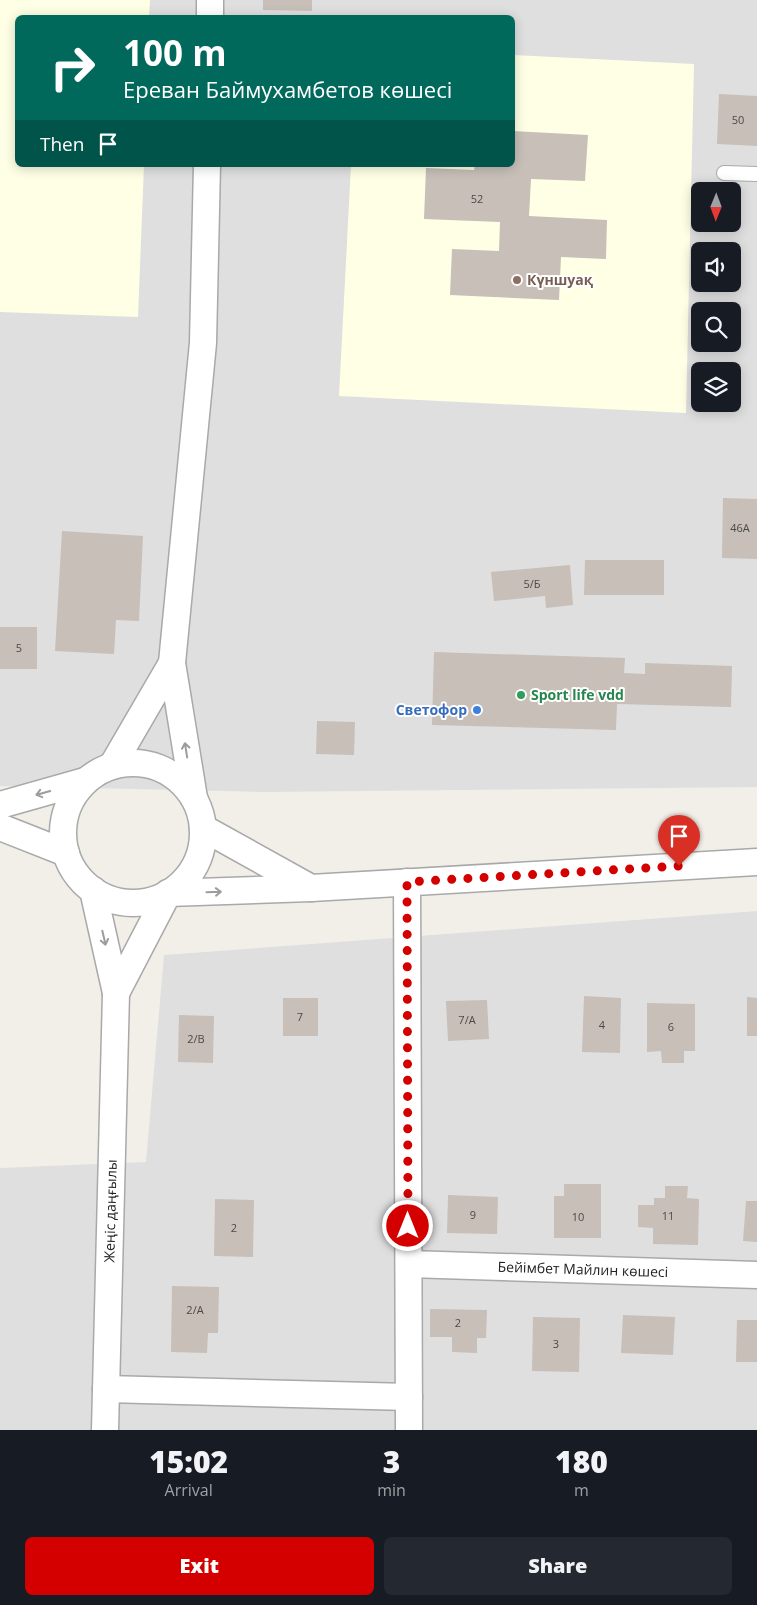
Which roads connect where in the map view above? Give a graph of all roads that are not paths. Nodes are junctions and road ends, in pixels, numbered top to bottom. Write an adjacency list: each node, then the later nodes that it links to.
1 (210, 0): 2 (street)
2 (210, 15)
3 (207, 167): 6 (street)
4 (724, 173): 5 (lane)
5 (757, 174)
6 (172, 663): 7 (street); 9 (street, one-way to 6)
7 (112, 766): 8 (street); 9 (street)
8 (85, 781): 10 (street, one-way to 10); 13 (street)
9 (194, 798): 12 (street)
10 (0, 805)
11 (0, 828): 13 (street)
12 (203, 828): 16 (street); 18 (street)
13 (66, 853): 17 (street)
14 (757, 862): 15 (street)
15 (407, 882): 16 (street); 20 (street)
16 (311, 888): 18 (street, one-way to 16)
17 (93, 890): 18 (street); 19 (street, one-way to 19)
18 (168, 893): 19 (street)
19 (116, 993): 22 (street, Жеңіс даңғылы)
20 (408, 1264): 21 (street, Бейімбет Майлин көшесі); 23 (street)
21 (757, 1275)
22 (106, 1389): 23 (street); 24 (street, Жеңіс даңғылы)
23 (409, 1397): 25 (street)
24 (105, 1430)
25 (409, 1430)

